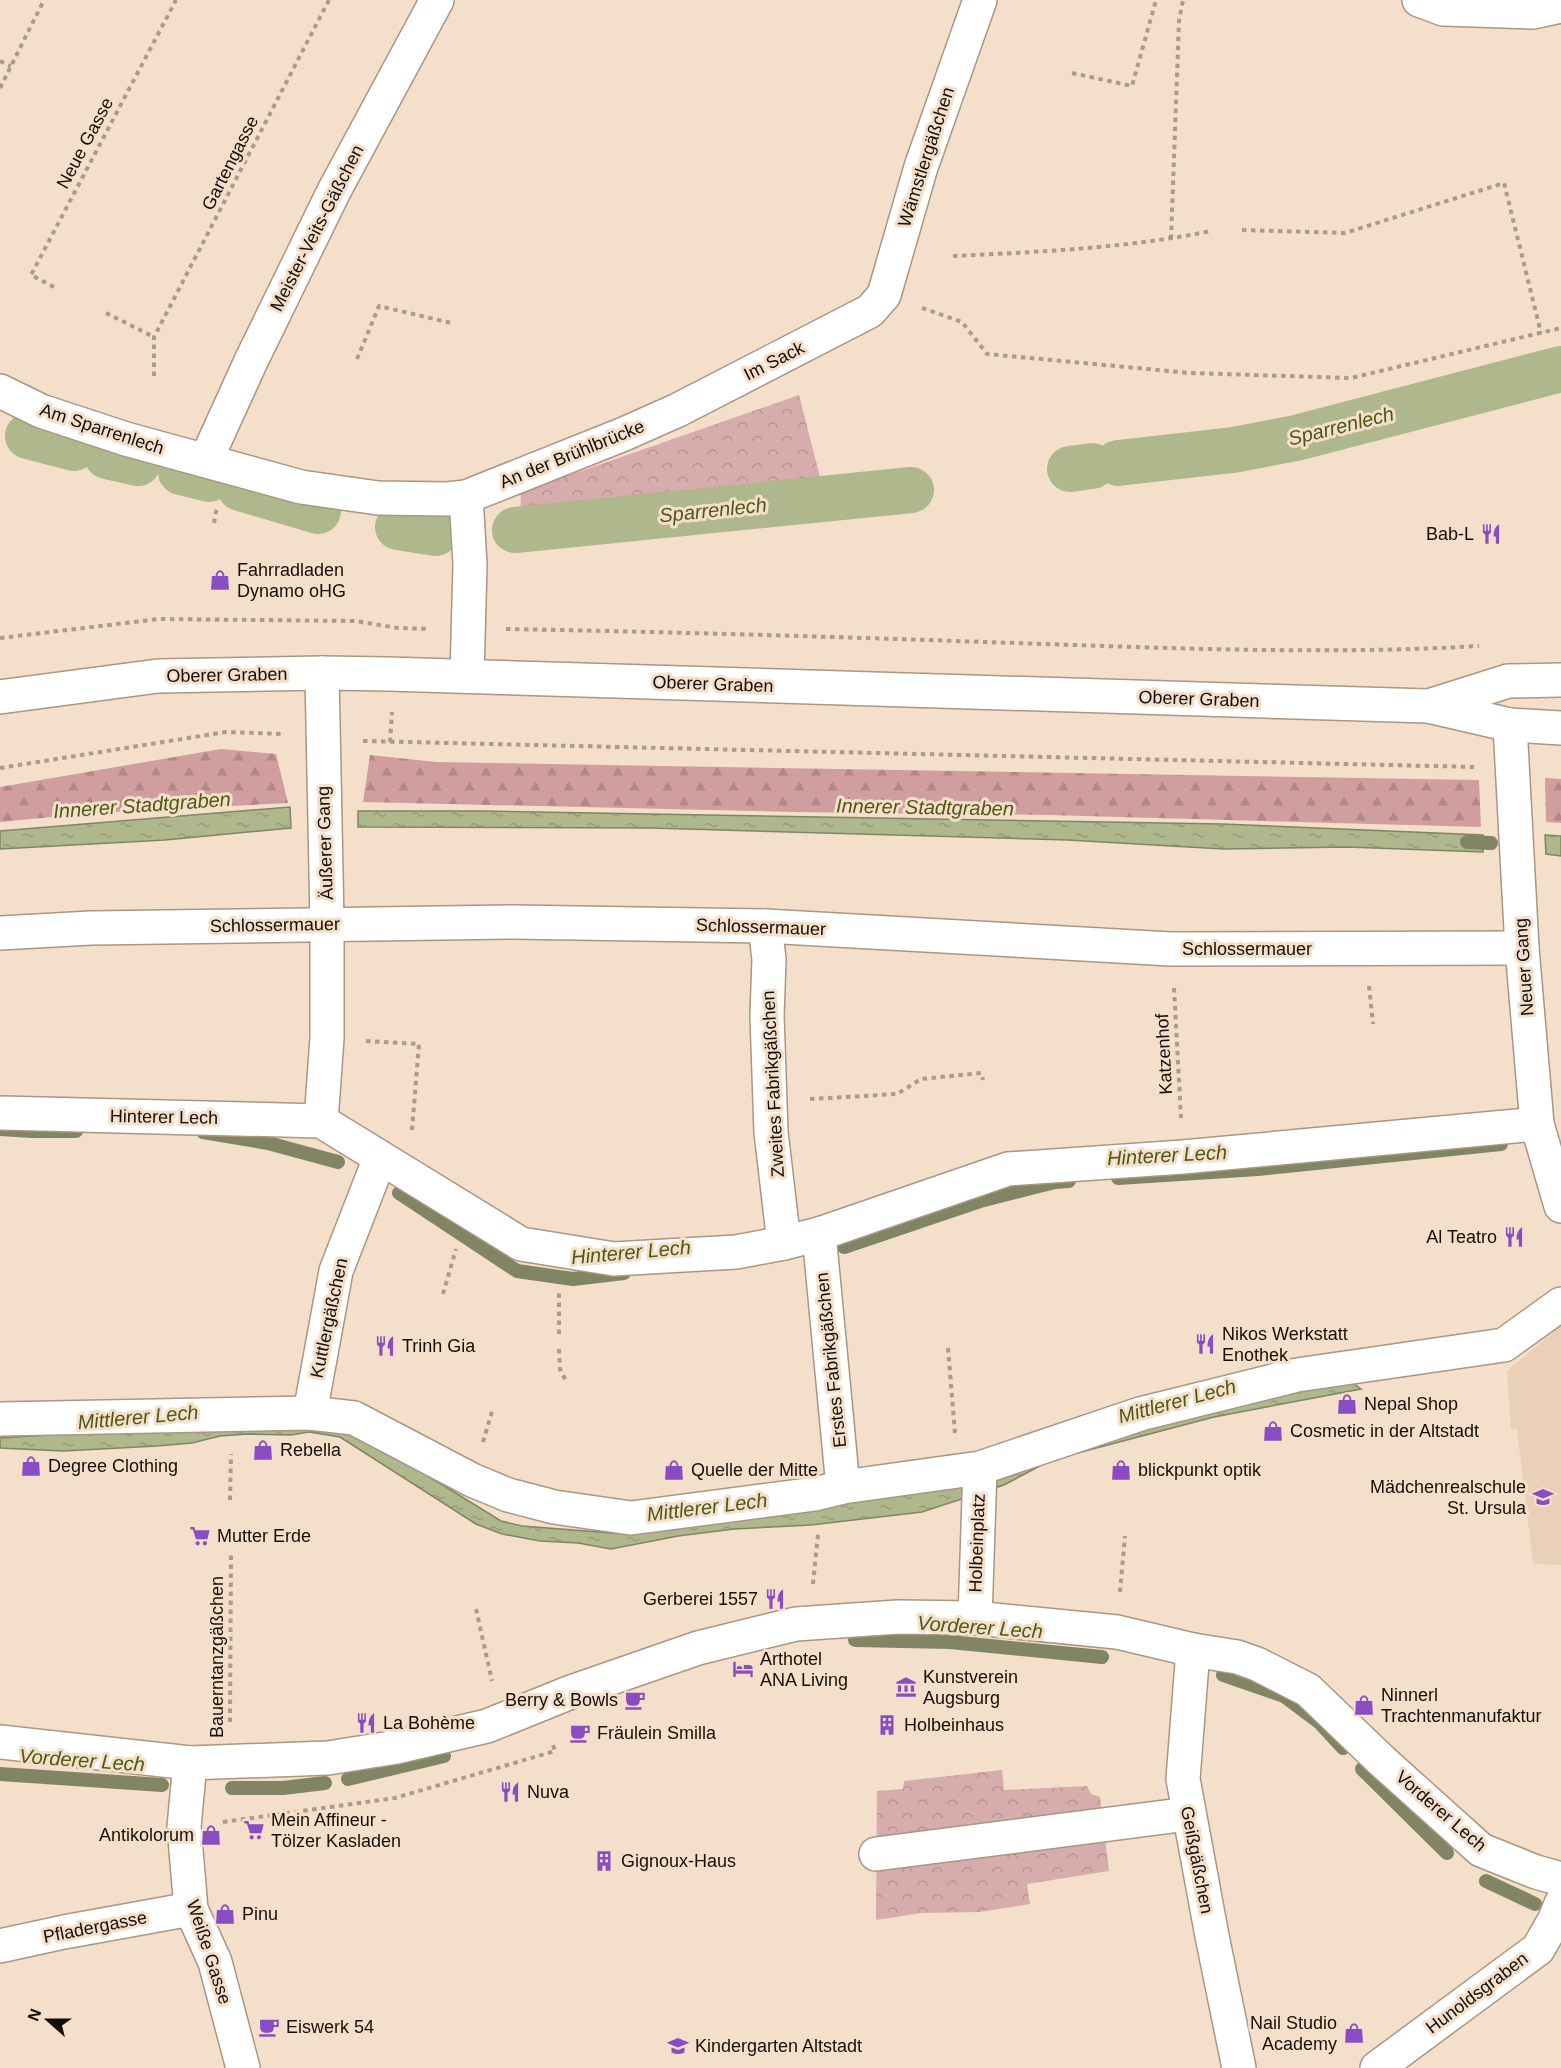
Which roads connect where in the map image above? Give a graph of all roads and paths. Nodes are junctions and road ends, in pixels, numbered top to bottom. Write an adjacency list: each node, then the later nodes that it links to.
1 (44, 0): 11 (path)
2 (176, 0): 18 (path, Neue Gasse)
3 (329, 0): 24 (path, Gartengasse)
4 (437, 0): 29 (street, Meister-Veits-Gäßchen)
5 (980, 0): 19 (street, Wämstlergäßchen)
6 (1156, 0): 12 (path)
7 (1183, 0): 16 (path)
8 (1419, 0): 9 (street)
9 (1561, 6)
10 (0, 61): 11 (path)
11 (11, 66): 13 (path)
12 (1072, 73)
13 (0, 88)
14 (1242, 230): 23 (path)
15 (1211, 231): 16 (path)
16 (1171, 239): 17 (path)
17 (953, 256)
18 (54, 287)
19 (877, 303): 23 (path); 28 (street, Im Sack)
20 (106, 313): 24 (path)
21 (451, 323): 25 (path)
22 (1561, 328): 23 (path)
23 (1541, 333)
24 (154, 338): 26 (path, Gartengasse)
25 (357, 359)
26 (154, 376)
27 (0, 392): 29 (street, Am Sparrenlech)
28 (678, 410): 30 (street, An der Brühlbrücke)
29 (206, 460): 30 (street, An der Brühlbrücke)
30 (467, 507): 36 (street)
31 (434, 629): 33 (path)
32 (526, 629): 34 (path)
33 (0, 638)
34 (1481, 646)
35 (322, 673): 36 (street, Oberer Graben); 38 (street, Oberer Graben); 42 (street, Äußerer Gang)
36 (467, 676): 39 (street, Oberer Graben)
37 (1561, 680): 39 (street, Oberer Graben)
38 (0, 697)
39 (1428, 706): 40 (street, Oberer Graben)
40 (1510, 725): 41 (street, Oberer Graben); 44 (street, Neuer Gang)
41 (1561, 728)
42 (322, 740): 43 (path); 44 (path); 45 (street, Äußerer Gang)
43 (0, 768)
44 (1512, 768): 48 (street, Neuer Gang)
45 (327, 923): 46 (street, Schlossermauer); 47 (street, Schlossermauer); 50 (street, Äußerer Gang)
46 (765, 926): 49 (street, Schlossermauer); 52 (street, Zweites Fabrikgäßchen)
47 (0, 933)
48 (1522, 948): 49 (street, Schlossermauer); 55 (street, Neuer Gang)
49 (1171, 949): 57 (path, Katzenhof)
50 (327, 1038): 54 (street, Äußerer Gang); 58 (path)
51 (983, 1080): 52 (path)
52 (770, 1101): 62 (street, Zweites Fabrikgäßchen)
53 (0, 1113): 54 (street, Hinterer Lech)
54 (321, 1121): 56 (street)
55 (1537, 1124): 57 (street); 59 (street, Neuer Gang)
56 (380, 1158): 58 (street); 70 (street, Kuttlergäßchen)
57 (1183, 1158): 60 (street)
58 (409, 1176): 62 (street)
59 (1561, 1206)
60 (819, 1234): 62 (street); 73 (street, Erstes Fabrikgäßchen)
61 (459, 1240): 64 (path)
62 (784, 1243)
63 (559, 1283): 66 (path)
64 (443, 1294)
65 (1561, 1304): 72 (street)
66 (559, 1334)
67 (948, 1348): 72 (path)
68 (559, 1349): 69 (path)
69 (567, 1383)
70 (310, 1413): 71 (street); 73 (street)
71 (0, 1419)
72 (969, 1470): 73 (street); 78 (street, Holbeinplatz)
73 (843, 1487)
74 (819, 1524): 79 (path)
75 (1125, 1536): 80 (path)
76 (231, 1552): 84 (path, Bauerntanzgäßchen)
77 (476, 1609): 82 (path)
78 (975, 1618): 79 (street, Vorderer Lech); 80 (street, Vorderer Lech)
79 (810, 1623): 82 (street, Vorderer Lech)
80 (1117, 1632): 81 (street, Vorderer Lech)
81 (1193, 1650): 86 (street, Geißgäßchen); 88 (street, Vorderer Lech)
82 (500, 1720): 84 (street, Vorderer Lech)
83 (0, 1742): 85 (street, Vorderer Lech)
84 (230, 1762): 85 (street, Vorderer Lech)
85 (190, 1763): 90 (street, Weiße Gasse)
86 (1188, 1814): 87 (street); 93 (street, Geißgäßchen)
87 (876, 1854)
88 (1561, 1879)
89 (1561, 1904): 94 (street, Hunoldsgraben)
90 (191, 1909): 91 (street, Pfladergasse); 92 (street, Weiße Gasse)
91 (0, 1946)
92 (243, 2068)
93 (1239, 2068)
94 (1377, 2068)

